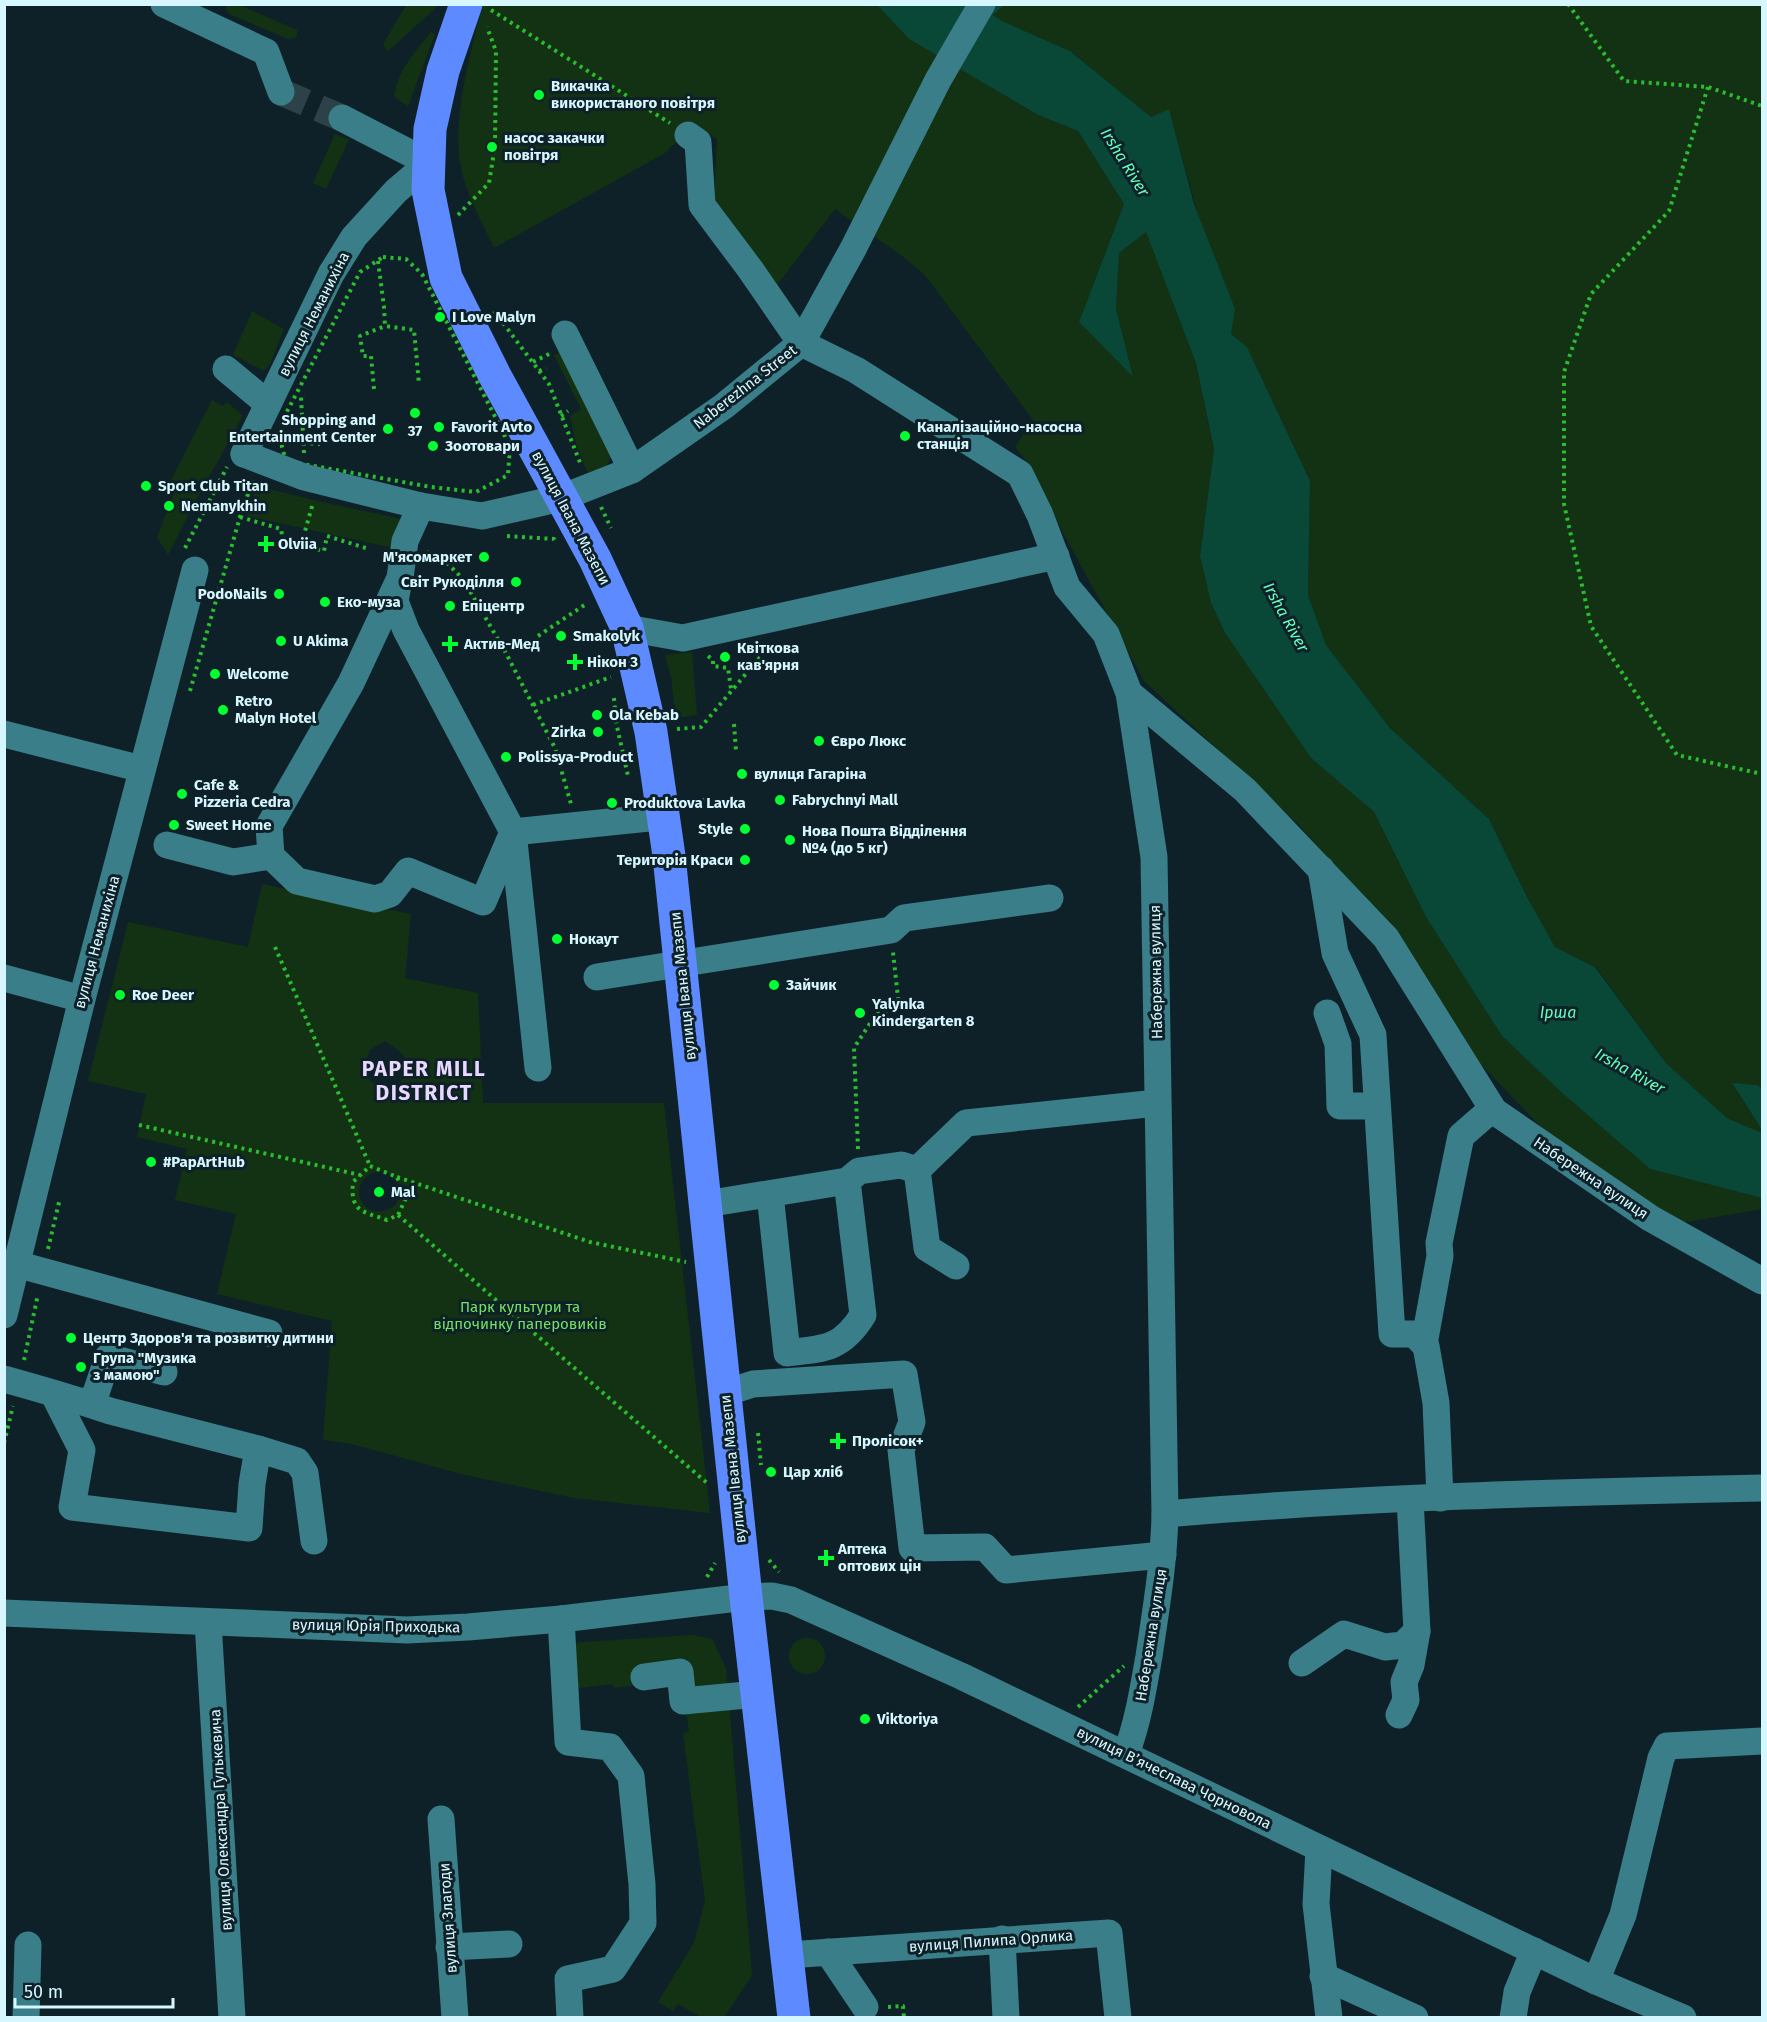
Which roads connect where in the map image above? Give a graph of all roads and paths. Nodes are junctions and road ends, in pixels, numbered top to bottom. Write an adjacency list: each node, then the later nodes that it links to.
1 (164, 4): 7 (street)
2 (482, 4): 10 (path)
3 (982, 4): 17 (street)
4 (1568, 4): 6 (path)
5 (476, 14): 12 (main road, вулиця Івана Мазепи); 13 (path)
6 (1708, 87): 8 (path); 58 (path)
7 (281, 92)
8 (1762, 106)
9 (342, 118): 12 (street)
10 (665, 120)
11 (688, 135): 17 (street)
12 (429, 163): 29 (street, вулиця Неманихіна); 33 (main road, вулиця Івана Мазепи)
13 (454, 219)
14 (378, 261): 15 (path); 29 (path); 29 (path)
15 (385, 326): 23 (path); 24 (path)
16 (565, 334): 32 (street)
17 (801, 343): 32 (street, Naberezhna Street); 40 (street, Naberezhna Street)
18 (544, 356): 19 (path)
19 (532, 362)
20 (546, 368): 22 (path)
21 (226, 369): 29 (street)
22 (539, 371)
23 (419, 384)
24 (374, 389)
25 (305, 397): 28 (path)
26 (568, 411): 27 (path)
27 (561, 416)
28 (303, 421): 29 (path); 30 (path)
29 (277, 424): 31 (street, вулиця Неманихіна); 31 (street)
30 (320, 444)
31 (244, 454): 35 (street, Naberezhna Street)
32 (632, 470): 33 (street, Naberezhna Street)
33 (561, 498): 35 (street, Naberezhna Street); 44 (main road, вулиця Івана Мазепи)
34 (313, 502): 38 (path)
35 (421, 506): 37 (street)
36 (240, 518): 38 (path)
37 (405, 541): 42 (street); 52 (path)
38 (301, 545): 39 (path)
39 (369, 549)
40 (1056, 556): 46 (street); 51 (street, Naberezhna Street)
41 (195, 570): 57 (street, вулиця Неманихіна)
42 (400, 578): 61 (street); 63 (street)
43 (586, 604): 45 (path)
44 (627, 628): 46 (street); 59 (main road, вулиця Івана Мазепи)
45 (538, 636)
46 (683, 638): 50 (path)
47 (773, 641): 50 (path)
48 (609, 667): 52 (path)
49 (613, 688): 59 (path)
50 (731, 689): 54 (path)
51 (1130, 693): 64 (street, Набережна вулиця); 76 (street, Набережна вулиця)
52 (533, 705): 60 (path)
53 (734, 723): 56 (path)
54 (676, 729)
55 (4, 734): 57 (street)
56 (736, 751)
57 (142, 769): 71 (street, вулиця Неманихіна)
58 (1762, 774)
59 (651, 812): 60 (street); 68 (main road, вулиця Івана Мазепи)
60 (577, 825): 61 (street)
61 (513, 832): 63 (street); 75 (street)
62 (167, 845): 63 (street)
63 (271, 855)
64 (1320, 869): 73 (street); 78 (street, Набережна вулиця)
65 (1050, 898): 66 (street)
66 (891, 930): 68 (street); 80 (path)
67 (275, 948): 81 (path)
68 (681, 964): 69 (street); 87 (main road, вулиця Івана Мазепи)
69 (597, 977)
70 (4, 978): 71 (street)
71 (82, 999): 89 (street, вулиця Неманихіна)
72 (1327, 1013): 74 (street)
73 (1373, 1035): 74 (street); 77 (street)
74 (1338, 1044): 77 (street)
75 (538, 1068)
76 (1157, 1103): 82 (street); 108 (street, Набережна вулиця)
77 (1377, 1106): 95 (street)
78 (1492, 1109): 92 (street, Набережна вулиця); 95 (street)
79 (139, 1125): 83 (path)
80 (858, 1151)
81 (370, 1166): 83 (path); 84 (path)
82 (917, 1170): 85 (street); 91 (street)
83 (360, 1175): 88 (path)
84 (397, 1177): 88 (path); 90 (path)
85 (847, 1181): 86 (street); 96 (street)
86 (770, 1194): 87 (street); 96 (street)
87 (706, 1204): 101 (main road, вулиця Івана Мазепи)
88 (398, 1215): 104 (path)
89 (13, 1252): 93 (street, вулиця Неманихіна); 94 (street)
90 (689, 1262)
91 (956, 1266)
92 (1762, 1281)
93 (4, 1315)
94 (269, 1333)
95 (1424, 1344): 106 (street)
96 (810, 1350): 99 (street)
97 (164, 1372): 102 (street)
98 (4, 1379): 100 (street)
99 (812, 1380): 101 (street); 110 (street)
100 (53, 1393): 102 (street); 103 (street)
101 (725, 1393): 113 (main road, вулиця Івана Мазепи)
102 (88, 1403): 103 (street)
103 (258, 1449): 109 (street)
104 (711, 1487)
105 (1762, 1488): 106 (street)
106 (1440, 1498): 107 (street)
107 (1410, 1499): 108 (street); 117 (street)
108 (1165, 1514): 110 (street, Набережна вулиця)
109 (314, 1541)
110 (1163, 1555): 118 (street, Набережна вулиця)
111 (716, 1560): 112 (path)
112 (701, 1582)
113 (746, 1597): 115 (street, вулиця Юрія Приходька); 121 (main road, вулиця Івана Мазепи); 125 (street, вулиця Вʼячеслава Чорновола)
114 (4, 1613): 116 (street, вулиця Юрія Приходька)
115 (561, 1619): 116 (street, вулиця Юрія Приходька); 141 (street)
116 (208, 1622): 139 (street, вулиця Олександра Гулькевича)
117 (1417, 1631): 119 (street); 123 (street)
118 (1152, 1638): 122 (path); 125 (street, Набережна вулиця)
119 (1302, 1663)
120 (644, 1677): 121 (street)
121 (758, 1694): 134 (main road, вулиця Івана Мазепи)
122 (1077, 1708)
123 (1399, 1715)
124 (1762, 1741): 136 (street)
125 (1126, 1754): 127 (street, вулиця Вʼячеслава Чорновола)
126 (441, 1820): 131 (street, вулиця Злагоди)
127 (1319, 1849): 132 (street, вулиця Вʼячеслава Чорновола); 135 (street)
128 (1002, 1940): 133 (street, вулиця Пилипа Орлика); 143 (street); 144 (street, вулиця Пилипа Орлика)
129 (509, 1944): 131 (street)
130 (28, 1945): 138 (street)
131 (449, 1947): 140 (street, вулиця Злагоди)
132 (1534, 1951): 136 (street, вулиця Вʼячеслава Чорновола); 147 (street)
133 (828, 1952): 134 (street, вулиця Пилипа Орлика); 137 (street)
134 (788, 1955): 142 (main road, вулиця Івана Мазепи)
135 (1323, 1976): 145 (street); 146 (street)
136 (1596, 1981): 148 (street, вулиця Вʼячеслава Чорновола)
137 (865, 2007)
138 (26, 2018)
139 (232, 2018)
140 (455, 2018)
141 (570, 2018)
142 (794, 2018)
143 (1006, 2018)
144 (1118, 2018)
145 (1329, 2018)
146 (1415, 2018)
147 (1513, 2018)
148 (1683, 2018)

